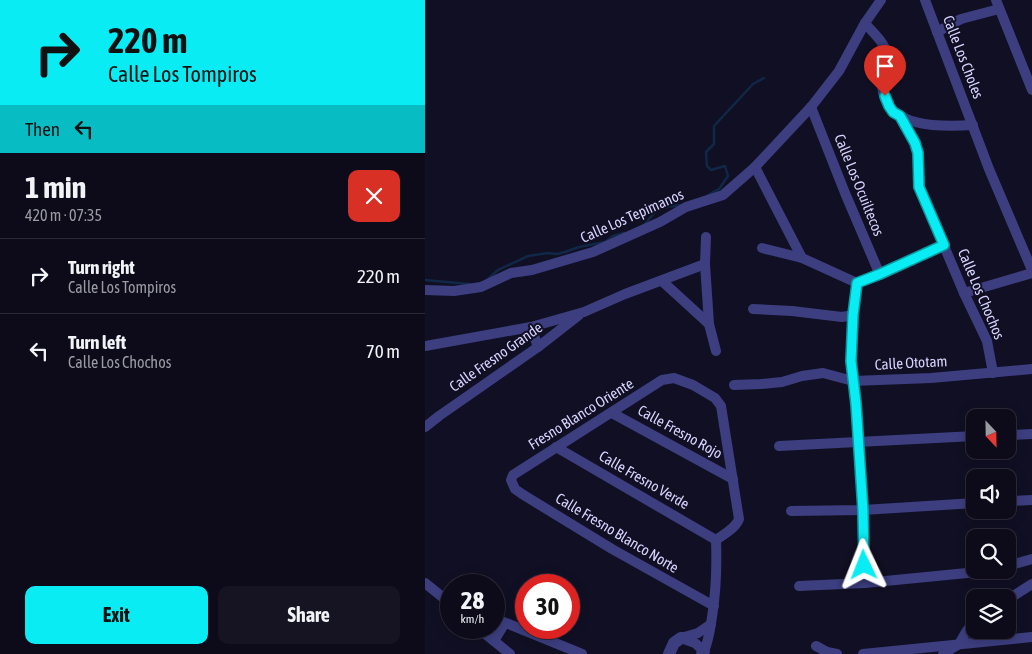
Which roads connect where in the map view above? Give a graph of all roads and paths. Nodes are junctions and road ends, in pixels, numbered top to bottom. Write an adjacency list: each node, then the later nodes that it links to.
1 (881, 0): 4 (street, Calle Los Tepimanos)
2 (925, 0): 5 (street, Calle Los Choles)
3 (997, 4): 5 (street); 7 (street)
4 (865, 24): 9 (street, Calle Los Tepimanos); 10 (street)
5 (937, 32): 11 (street, Calle Los Choles)
6 (1032, 62): 7 (street)
7 (1022, 66): 8 (street)
8 (1032, 90)
9 (811, 107): 12 (street, Calle Los Tepimanos); 19 (street, Calle Los Ocuiltecos)
10 (900, 116): 11 (street); 14 (street, Calle Los Chochos)
11 (973, 125): 18 (street, Calle Los Choles)
12 (755, 167): 16 (street); 23 (street, Calle Los Tepimanos)
13 (706, 237): 17 (street)
14 (944, 245): 19 (street); 24 (street, Calle Los Chochos)
15 (762, 248): 16 (street)
16 (802, 258): 22 (street)
17 (705, 264): 21 (street, Calle Fresno Grande); 28 (street)
18 (1032, 270)
19 (880, 274): 22 (street)
20 (1032, 274): 24 (street)
21 (662, 280): 26 (street, Calle Fresno Grande); 28 (street)
22 (857, 283): 27 (street)
23 (425, 290)
24 (964, 294): 34 (street, Calle Los Chochos)
25 (753, 309): 27 (street)
26 (584, 312): 29 (street, Calle Fresno Grande); 31 (street, Calle Fresno Grande)
27 (853, 315): 35 (street)
28 (709, 324): 32 (street)
29 (531, 327): 30 (street, Calle Fresno Grande); 31 (street)
30 (425, 346)
31 (538, 347): 38 (street, Calle Fresno Grande)
32 (716, 351)
33 (1032, 369): 34 (street, Calle Ototam)
34 (993, 372): 35 (street, Calle Ototam)
35 (853, 381): 36 (street, Calle Ototam); 42 (street)
36 (734, 385)
37 (612, 412): 44 (street, Fresno Blanco Oriente); 45 (street, Calle Fresno Rojo); 45 (street, Fresno Blanco Oriente)
38 (425, 427)
39 (1032, 434): 40 (street)
40 (1016, 435)
41 (966, 436): 42 (street)
42 (859, 442): 43 (street); 50 (street)
43 (779, 446)
44 (556, 447): 46 (street, Fresno Blanco Oriente); 52 (street, Calle Fresno Verde)
45 (733, 479): 52 (street)
46 (511, 480): 62 (street, Calle Fresno Blanco Norte)
47 (1032, 500): 48 (street)
48 (1016, 501)
49 (966, 504): 50 (street)
50 (863, 510): 51 (street); 57 (street)
51 (791, 512)
52 (716, 540): 62 (street)
53 (1032, 559): 54 (street)
54 (1016, 563)
55 (966, 573): 57 (street)
56 (425, 583): 60 (street)
57 (865, 583): 59 (street)
58 (1032, 584): 61 (street)
59 (799, 586)
60 (440, 594)
61 (1016, 594)
62 (714, 606): 64 (street)
63 (505, 623): 74 (street)
64 (711, 624): 67 (street); 72 (street)
65 (966, 632): 70 (street)
66 (1032, 637): 70 (street)
67 (681, 638): 72 (street); 75 (street)
68 (491, 639): 69 (street)
69 (493, 641): 73 (street)
70 (959, 644): 77 (street); 78 (street)
71 (816, 646): 76 (street)
72 (703, 652)
73 (510, 654)
74 (580, 654)
75 (669, 654)
76 (837, 654)
77 (863, 654)
78 (943, 654)

